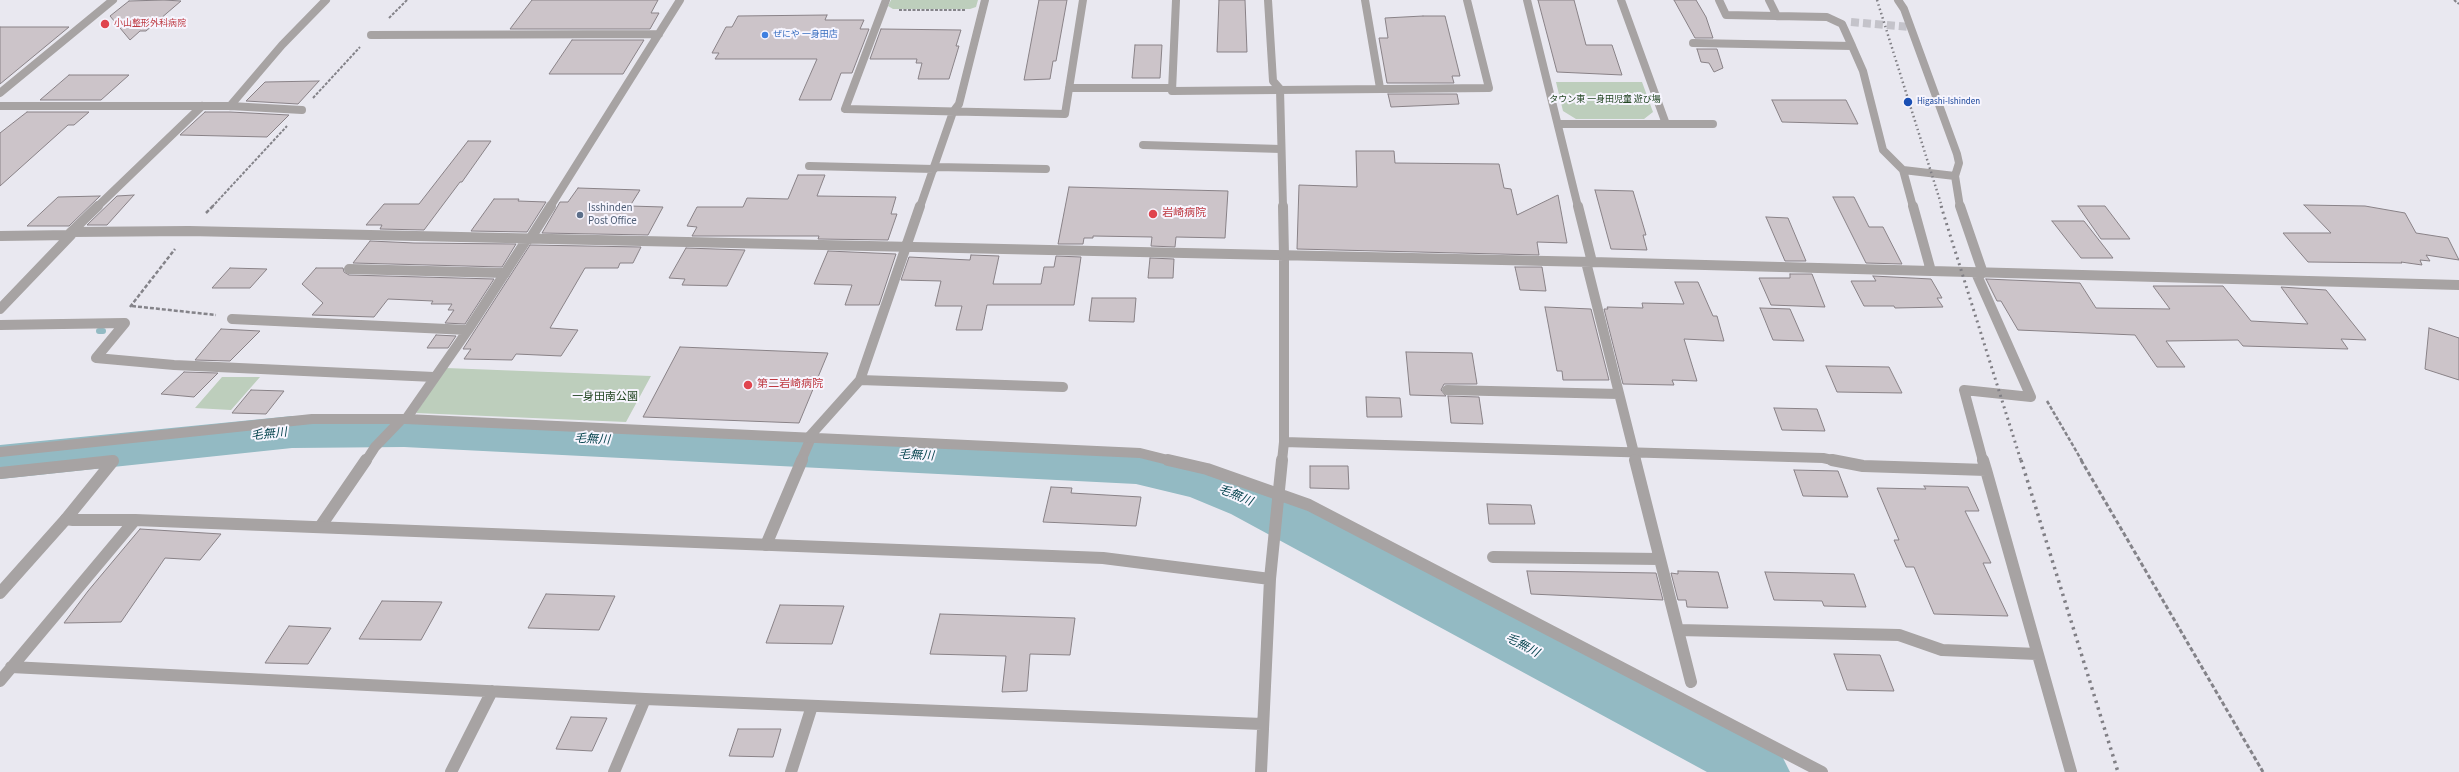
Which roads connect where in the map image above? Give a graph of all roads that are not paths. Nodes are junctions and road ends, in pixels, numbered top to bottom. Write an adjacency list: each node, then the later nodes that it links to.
1 (113, 0): 27 (street)
2 (326, 0): 30 (street)
3 (680, 0): 20 (street)
4 (886, 0): 32 (street)
5 (985, 0): 32 (street)
6 (1084, 0): 23 (street)
7 (1176, 0): 24 (street)
8 (1268, 0): 26 (street)
9 (1365, 0): 25 (street)
10 (1467, 0): 25 (street)
11 (1527, 0): 33 (street)
12 (1621, 0): 34 (street)
13 (1719, 0): 16 (street)
14 (1769, 0): 16 (street)
15 (1898, 0): 42 (street)
16 (1777, 16): 18 (street)
17 (1851, 22): 18 (street)
18 (1842, 24): 22 (street)
19 (371, 34): 20 (street)
20 (659, 34): 45 (street)
21 (1693, 43): 22 (street)
22 (1852, 46): 41 (street)
23 (1069, 88): 24 (street); 32 (street)
24 (1172, 88): 26 (street)
25 (1380, 88): 26 (street)
26 (1280, 89): 37 (street)
27 (0, 93)
28 (0, 106): 29 (street)
29 (202, 106): 30 (street); 43 (street)
30 (230, 106): 31 (street)
31 (302, 110)
32 (953, 112): 39 (street)
33 (1558, 124): 34 (street); 48 (street)
34 (1666, 124): 35 (street)
35 (1712, 124)
36 (1142, 145): 37 (street)
37 (1281, 149): 47 (street)
38 (809, 166): 39 (street)
39 (935, 168): 40 (street); 46 (street)
40 (1046, 169)
41 (1903, 170): 42 (street); 50 (street)
42 (1955, 176): 52 (street)
43 (70, 234): 44 (street); 45 (street); 54 (street)
44 (0, 236)
45 (528, 239): 46 (street); 51 (street)
46 (905, 248): 47 (street); 59 (street)
47 (1284, 256): 48 (street); 65 (street)
48 (1589, 262): 50 (street); 62 (street)
49 (349, 269): 51 (street)
50 (1931, 271): 52 (street)
51 (505, 273): 57 (street)
52 (1980, 273): 53 (street); 68 (street)
53 (2459, 285)
54 (0, 309)
55 (232, 320): 57 (street)
56 (0, 325): 58 (street)
57 (468, 330): 58 (street)
58 (434, 376): 63 (street)
59 (860, 380): 60 (street); 64 (street)
60 (1063, 387)
61 (1447, 390): 62 (street)
62 (1619, 394): 67 (street)
63 (403, 420): 64 (street); 66 (street); 73 (street)
64 (809, 438): 70 (street); 74 (street)
65 (1284, 442): 67 (street); 70 (street)
66 (0, 452)
67 (1634, 452): 68 (street); 76 (street)
68 (1986, 470): 80 (street)
69 (0, 472): 71 (street)
70 (1279, 496): 77 (street); 92 (street)
71 (66, 519): 72 (street); 78 (street)
72 (135, 520): 73 (street); 81 (street)
73 (320, 528): 74 (street)
74 (766, 545): 77 (street)
75 (1493, 557): 76 (street)
76 (1660, 558): 79 (street)
77 (1270, 579): 87 (street)
78 (0, 593)
79 (1678, 630): 80 (street); 83 (street)
80 (2037, 654): 93 (street)
81 (11, 667): 82 (street); 84 (street)
82 (0, 681)
83 (1691, 682)
84 (492, 692): 85 (street); 88 (street)
85 (645, 699): 86 (street); 89 (street)
86 (812, 706): 87 (street); 90 (street)
87 (1262, 724): 91 (street)
88 (451, 772)
89 (614, 772)
90 (791, 772)
91 (1261, 772)
92 (1822, 772)
93 (2071, 772)

